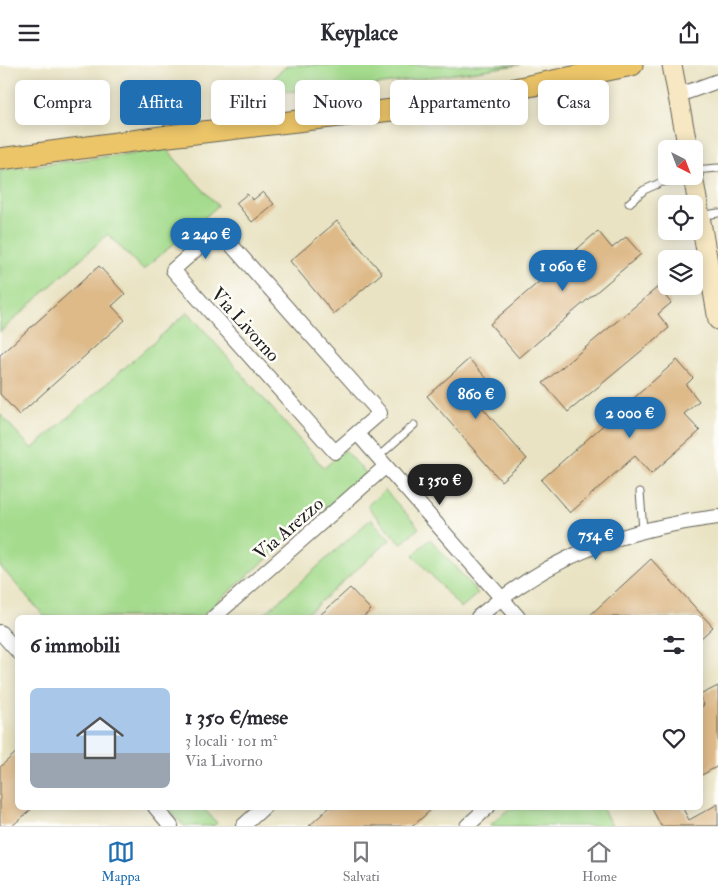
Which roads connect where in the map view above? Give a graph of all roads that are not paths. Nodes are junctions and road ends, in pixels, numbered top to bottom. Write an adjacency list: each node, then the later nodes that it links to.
1 (632, 65): 5 (main road)
2 (675, 79): 3 (street); 4 (main road)
3 (718, 81)
4 (686, 140)
5 (0, 159)
6 (718, 168): 7 (lane)
7 (703, 172)
8 (658, 184): 10 (lane)
9 (697, 185): 11 (main road)
10 (629, 203)
11 (709, 215): 12 (main road)
12 (718, 320)
13 (414, 425): 15 (lane)
14 (357, 433): 14 (street, Via Livorno); 15 (street)
15 (382, 461): 19 (street); 20 (street, Via Arezzo)
16 (640, 492): 18 (lane)
17 (718, 517): 18 (street)
18 (643, 530): 19 (street)
19 (502, 598): 21 (street); 22 (street)
20 (216, 615)
21 (481, 615)
22 (516, 615)
23 (0, 632): 24 (street)
24 (15, 649)
25 (158, 810): 28 (street)
26 (261, 810): 29 (street)
27 (485, 810): 30 (street)
28 (171, 826)
29 (243, 826)
30 (467, 826)

